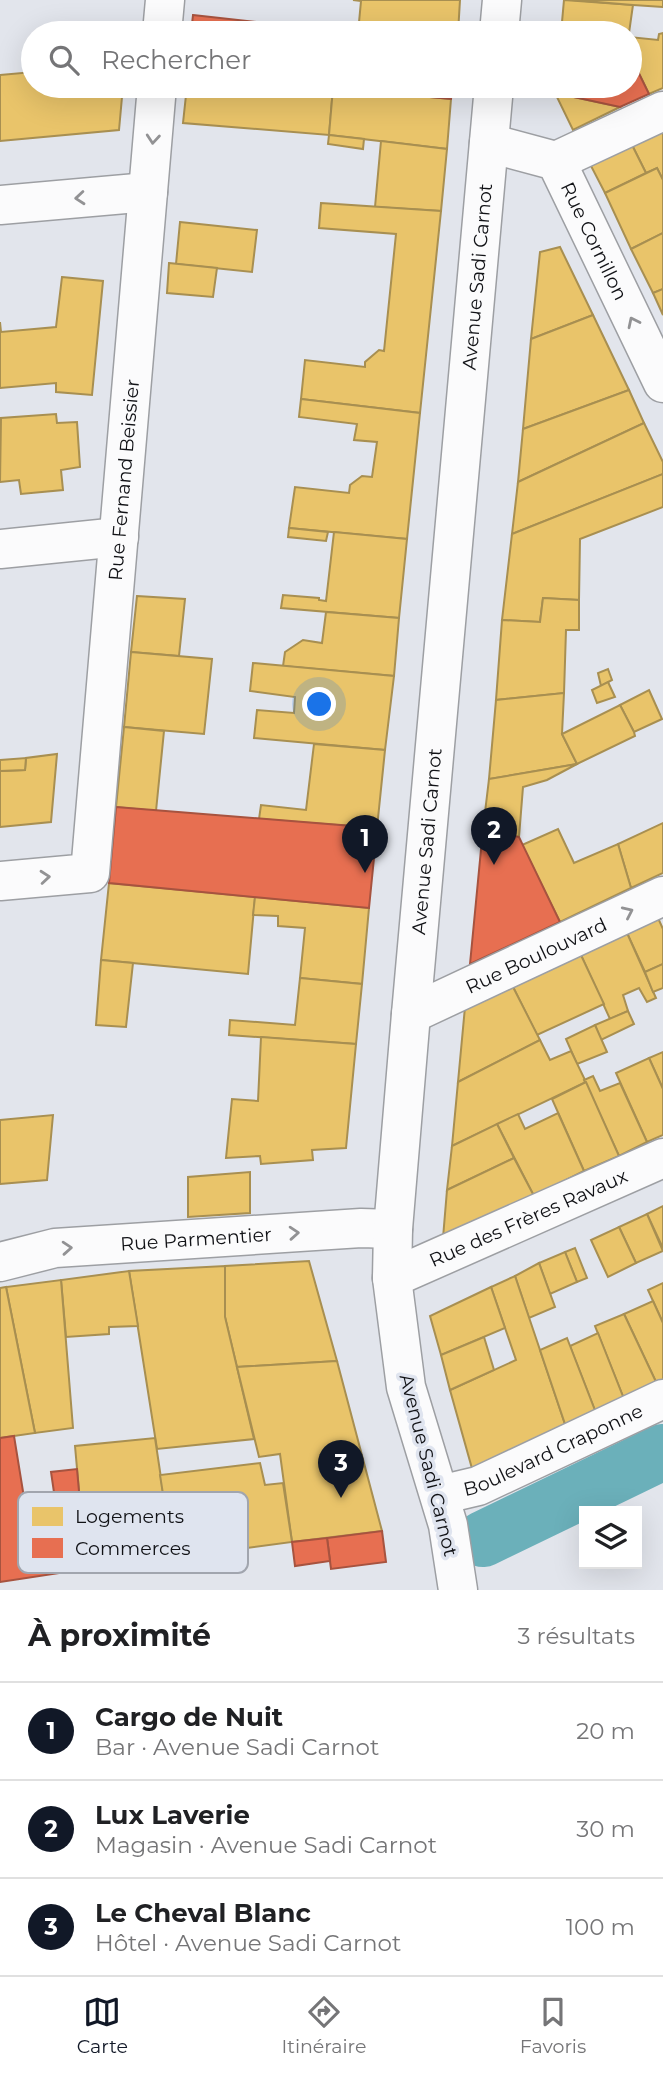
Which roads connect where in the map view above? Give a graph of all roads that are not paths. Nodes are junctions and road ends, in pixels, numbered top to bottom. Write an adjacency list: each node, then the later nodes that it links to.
1 (165, 0): 3 (street)
2 (502, 0): 4 (street)
3 (163, 21)
4 (500, 21)
5 (156, 98): 10 (street, Rue Fernand Beissier, one-way to 10)
6 (493, 98): 8 (street, Avenue Sadi Carnot)
7 (663, 111): 9 (street)
8 (489, 143): 9 (street, Rue Cornillon); 17 (street, Avenue Sadi Carnot)
9 (556, 161): 12 (street, Rue Cornillon, one-way to 9)
10 (148, 192): 11 (street, one-way to 11); 13 (street, Rue Fernand Beissier)
11 (0, 205)
12 (663, 383)
13 (119, 537): 14 (street); 15 (street, Rue Fernand Beissier, one-way to 13)
14 (0, 549)
15 (0, 881)
16 (663, 896): 17 (street, Rue Boulouvard, one-way to 16)
17 (411, 1014): 19 (street, Avenue Sadi Carnot)
18 (663, 1158): 21 (street, Rue des Frères Ravaux)
19 (393, 1229): 20 (street, Rue Parmentier, one-way to 19); 21 (street, Avenue Sadi Carnot)
20 (0, 1262)
21 (392, 1278): 23 (street, Avenue Sadi Carnot)
22 (663, 1399): 23 (street, Boulevard Craponne)
23 (440, 1495): 24 (street, Avenue Sadi Carnot)
24 (458, 1590)

